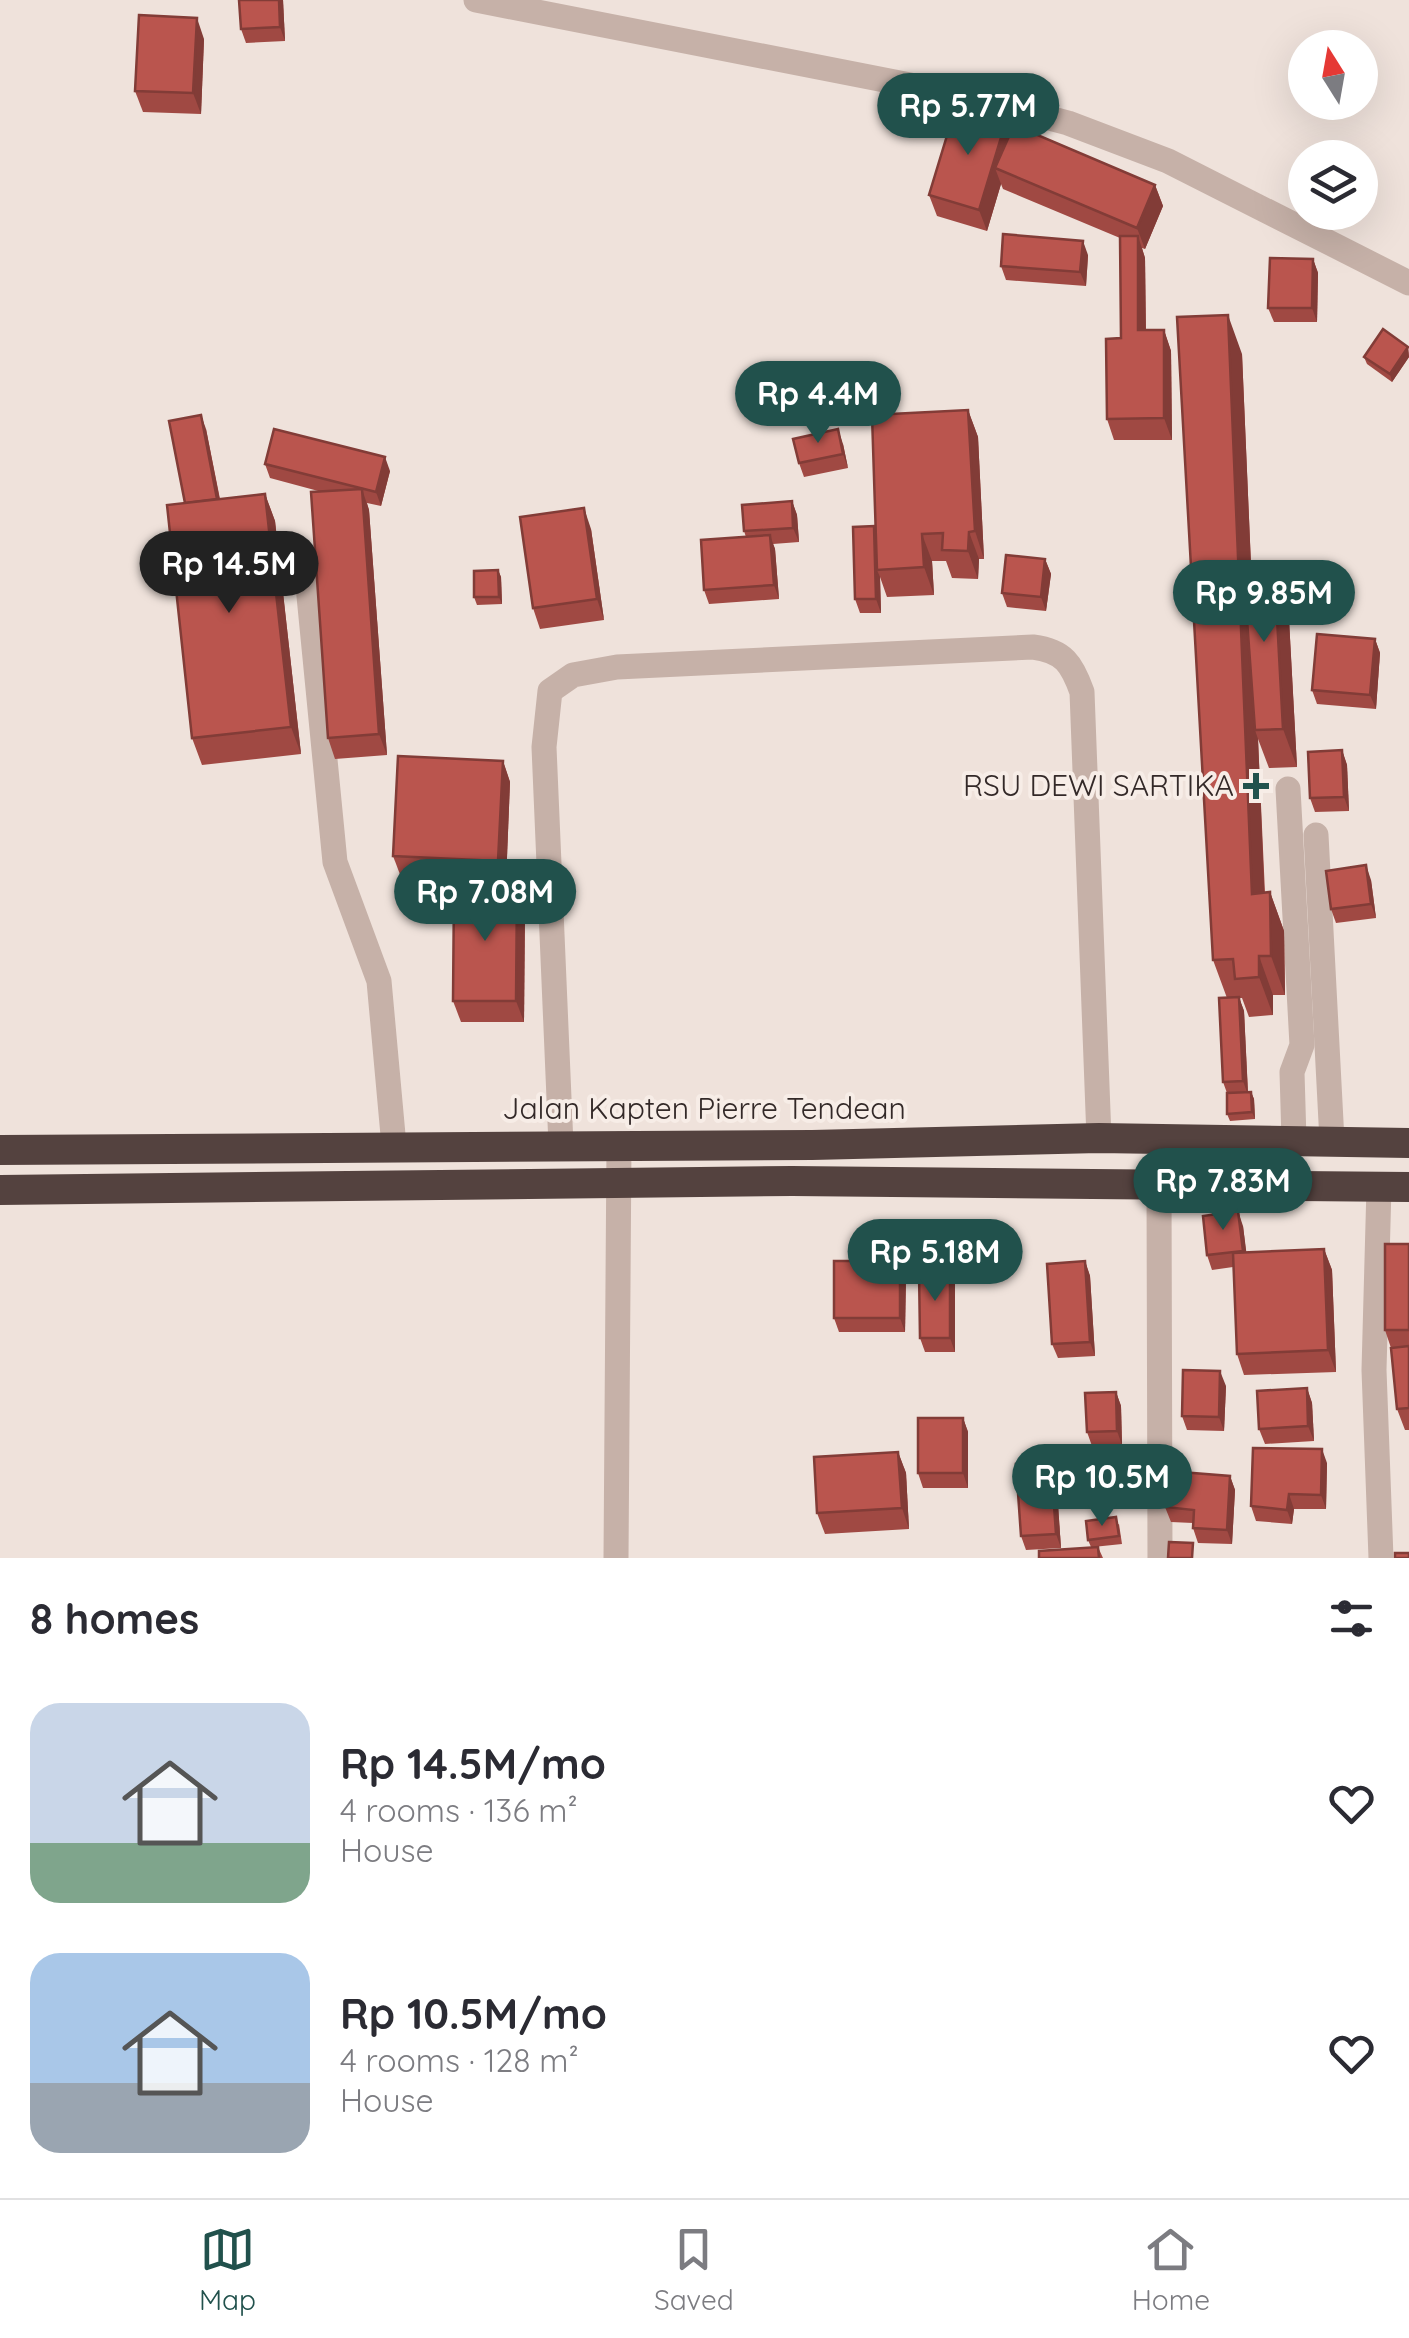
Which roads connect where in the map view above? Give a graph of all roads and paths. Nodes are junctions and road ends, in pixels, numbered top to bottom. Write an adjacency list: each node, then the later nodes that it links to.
1 (476, 0): 2 (street)
2 (1409, 283)
3 (308, 586): 12 (street)
4 (1288, 789): 7 (street)
5 (1316, 835): 8 (street)
6 (1099, 1138): 7 (highway, Jalan Kapten Pierre Tendean); 10 (street); 11 (highway, Jalan Kapten Pierre Tendean)
7 (1294, 1140): 8 (highway, Jalan Kapten Pierre Tendean)
8 (1332, 1141): 9 (highway, Jalan Kapten Pierre Tendean)
9 (1409, 1142)
10 (561, 1144): 11 (highway, Jalan Kapten Pierre Tendean); 12 (highway, Jalan Kapten Pierre Tendean)
11 (618, 1144): 14 (street)
12 (394, 1146): 13 (highway, Jalan Kapten Pierre Tendean)
13 (0, 1150)
14 (619, 1182): 15 (highway); 17 (highway); 18 (street)
15 (1159, 1184): 16 (highway); 19 (street)
16 (1394, 1187): 20 (street)
17 (0, 1190)
18 (616, 1558)
19 (1160, 1558)
20 (1382, 1558)

